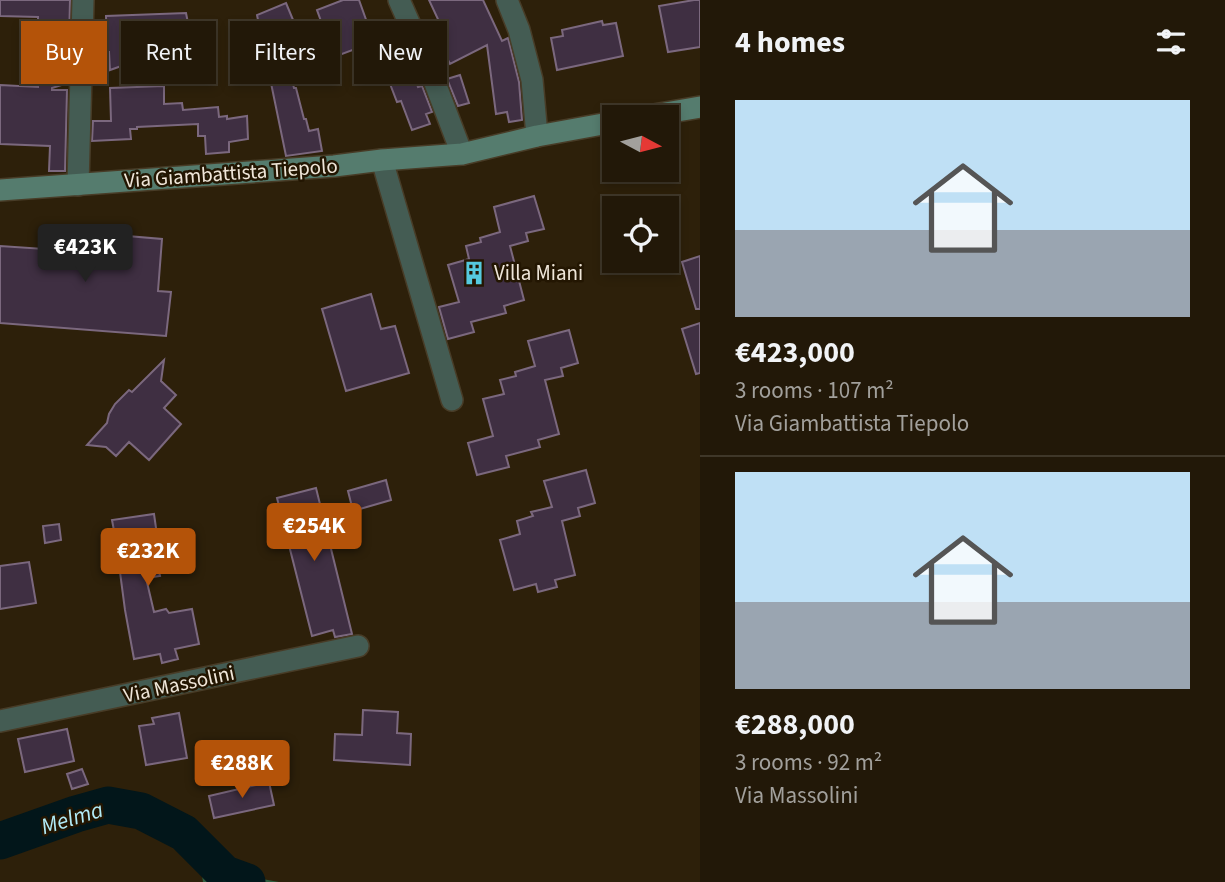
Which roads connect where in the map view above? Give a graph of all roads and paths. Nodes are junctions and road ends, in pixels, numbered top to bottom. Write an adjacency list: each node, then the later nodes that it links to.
1 (83, 0): 10 (street)
2 (399, 0): 8 (street)
3 (507, 0): 7 (street)
4 (700, 107): 5 (street)
5 (679, 111)
6 (602, 124): 7 (street, Via Giambattista Tiepolo)
7 (537, 136): 8 (street, Via Giambattista Tiepolo)
8 (463, 154): 9 (street, Via Giambattista Tiepolo)
9 (382, 160): 10 (street, Via Giambattista Tiepolo); 12 (street)
10 (78, 185): 11 (street, Via Giambattista Tiepolo)
11 (0, 190)
12 (452, 400)
13 (358, 646): 14 (street, Via Massolini)
14 (0, 721)

